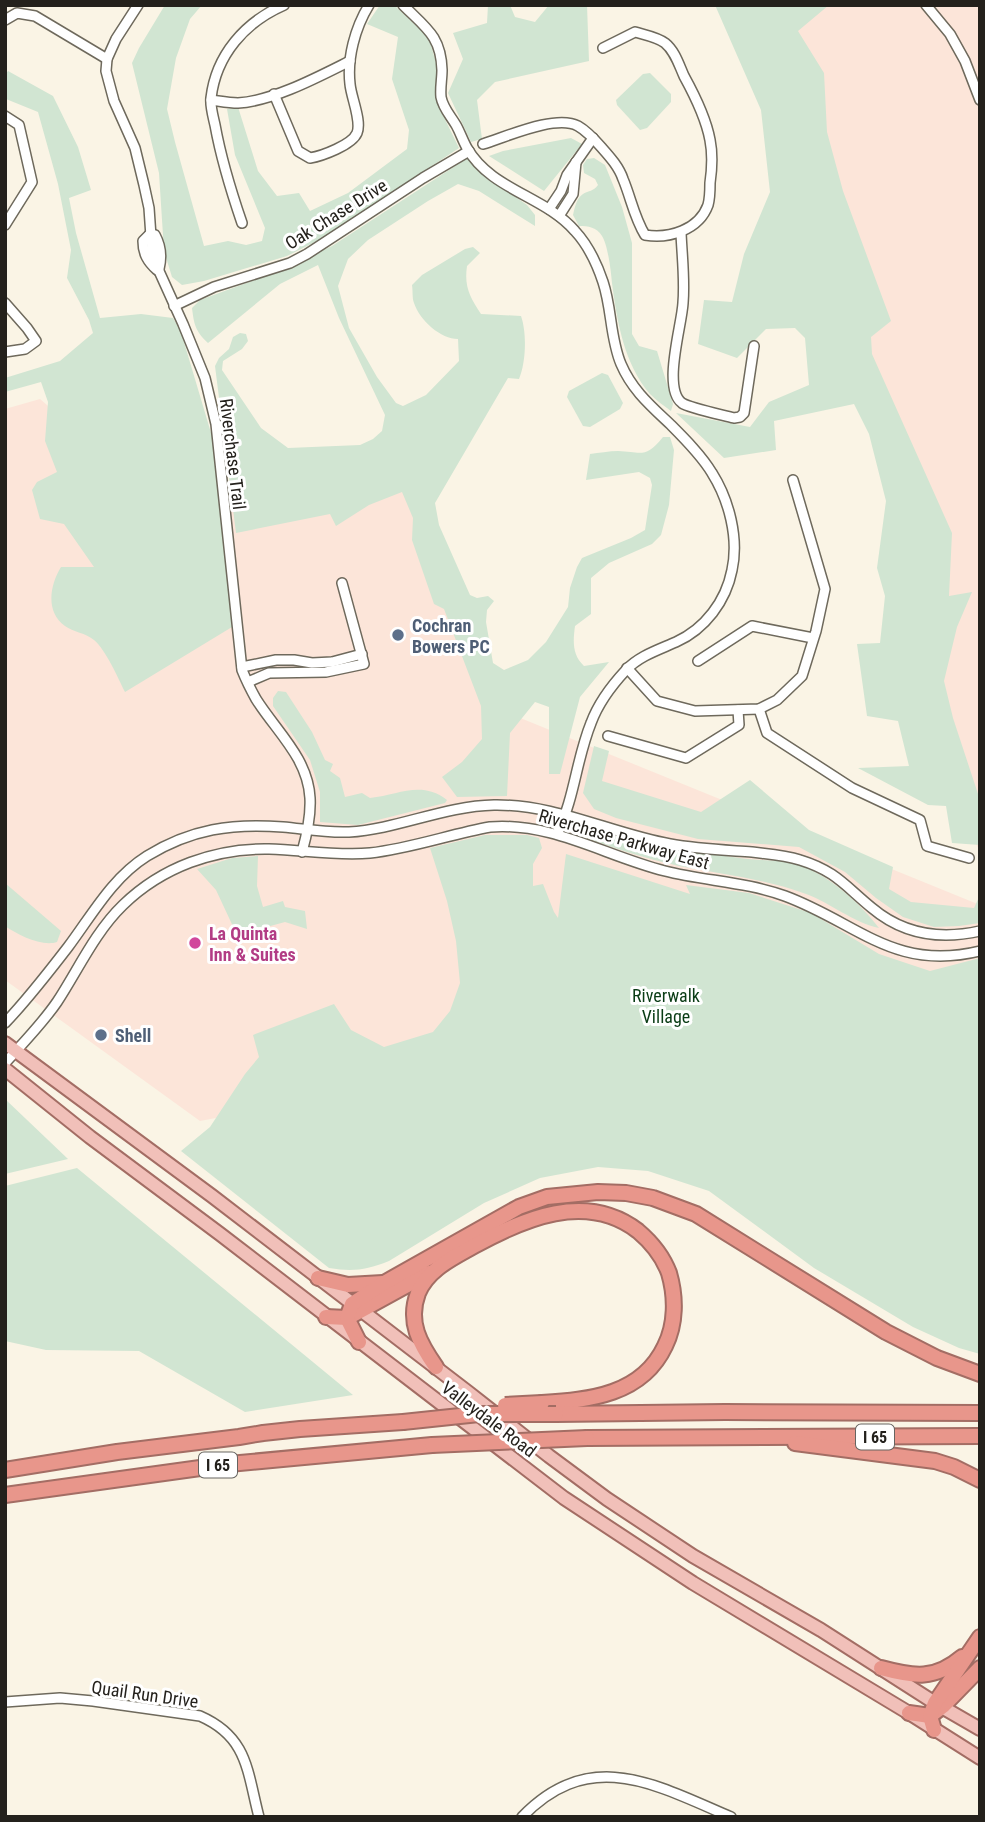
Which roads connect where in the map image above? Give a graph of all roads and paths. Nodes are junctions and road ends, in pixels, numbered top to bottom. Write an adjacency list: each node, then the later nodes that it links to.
1 (138, 5): 8 (street)
2 (284, 5): 11 (street)
3 (369, 5): 9 (street)
4 (403, 5): 16 (street)
5 (926, 5): 12 (street)
6 (5, 20): 8 (street)
7 (603, 48): 22 (street)
8 (107, 58): 23 (street)
9 (350, 61): 10 (street); 10 (street)
10 (274, 94): 11 (street)
11 (211, 100): 20 (street)
12 (980, 100)
13 (5, 117): 21 (street)
14 (593, 138): 15 (street); 17 (street); 22 (street)
15 (483, 144)
16 (469, 151): 18 (street); 27 (street, Oak Chase Drive)
17 (576, 161): 18 (street); 19 (street)
18 (549, 209): 19 (street)
19 (559, 216): 36 (street)
20 (242, 223)
21 (5, 225)
22 (681, 233): 28 (street)
23 (150, 234): 24 (street); 24 (street)
24 (153, 251): 25 (street); 25 (street)
25 (159, 271): 27 (street, Riverchase Trail)
26 (5, 303): 29 (street)
27 (174, 306): 35 (street, Riverchase Trail)
28 (754, 346)
29 (5, 352)
30 (793, 480): 32 (street)
31 (342, 583): 33 (street)
32 (813, 638): 34 (street); 38 (street)
33 (363, 659): 35 (street); 37 (street)
34 (698, 661)
35 (242, 667): 37 (street, Riverchase Trail)
36 (627, 668): 39 (street); 41 (street)
37 (248, 682): 42 (street, Riverchase Trail)
38 (759, 709): 39 (street); 45 (street)
39 (738, 710): 40 (street)
40 (608, 736)
41 (566, 814): 42 (street, Riverchase Parkway East); 43 (street); 46 (street, Riverchase Parkway East)
42 (308, 830): 44 (street, Riverchase Trail); 48 (street, Riverchase Parkway East)
43 (557, 834): 44 (street, Riverchase Parkway East); 47 (street, Riverchase Parkway East)
44 (302, 852): 49 (street, Riverchase Parkway East)
45 (969, 858)
46 (980, 931)
47 (980, 951)
48 (5, 1023)
49 (11, 1047): 50 (street, Riverchase Parkway East); 53 (main road, Valleydale Road)
50 (5, 1063)
51 (5, 1069): 56 (main road, Valleydale Road)
52 (433, 1271): 55 (highway); 59 (highway); 61 (highway)
53 (318, 1278): 54 (highway); 55 (main road, Valleydale Road)
54 (384, 1283): 55 (highway); 60 (highway)
55 (357, 1308): 57 (highway); 59 (main road, Valleydale Road)
56 (326, 1317): 57 (highway); 58 (main road, Valleydale Road)
57 (347, 1318): 58 (highway)
58 (359, 1342): 73 (main road, Valleydale Road)
59 (436, 1367): 70 (main road, Valleydale Road)
60 (980, 1374)
61 (552, 1408): 62 (highway, I 65); 65 (highway, I 65, bridge)
62 (980, 1413)
63 (770, 1437): 64 (highway, I 65); 66 (highway); 67 (highway, I 65, bridge)
64 (980, 1437)
65 (5, 1470)
66 (980, 1480)
67 (5, 1495)
68 (980, 1637): 69 (highway)
69 (969, 1652): 70 (highway); 74 (highway)
70 (881, 1668): 74 (main road, Valleydale Road)
71 (980, 1668): 74 (highway)
72 (5, 1702): 77 (street, Quail Run Drive)
73 (909, 1713): 74 (highway)
74 (936, 1714): 75 (main road, Valleydale Road); 76 (main road, Valleydale Road)
75 (980, 1729)
76 (980, 1758)
77 (259, 1817)
78 (522, 1817): 79 (street)
79 (731, 1817)

